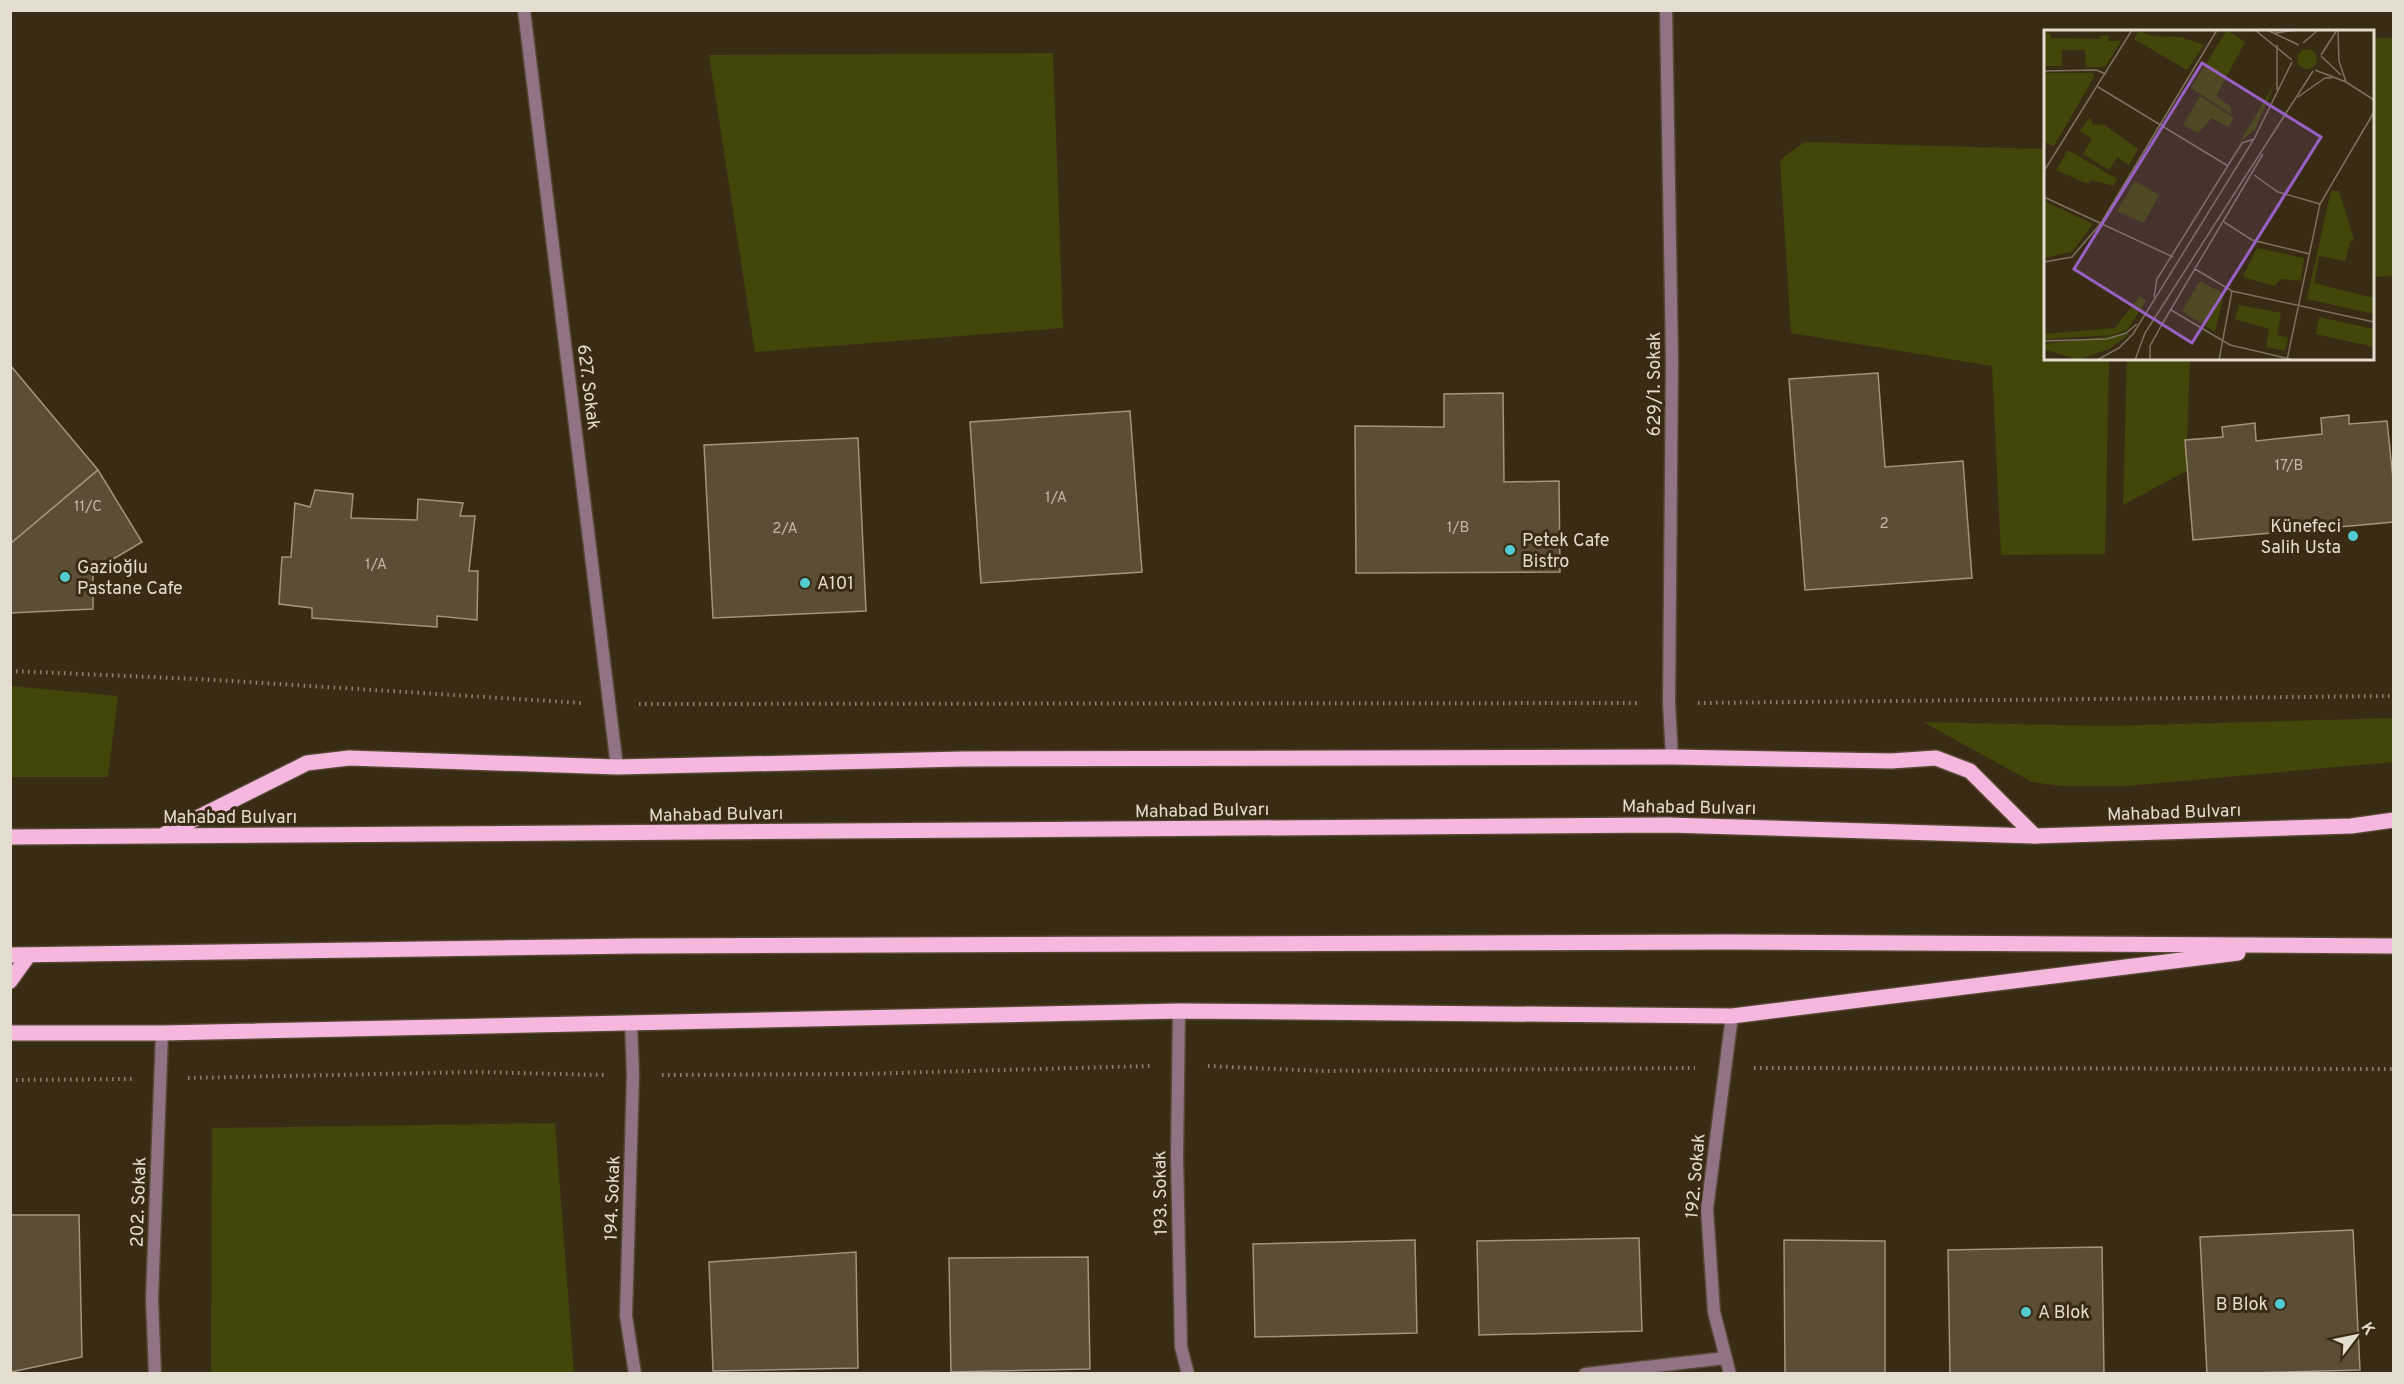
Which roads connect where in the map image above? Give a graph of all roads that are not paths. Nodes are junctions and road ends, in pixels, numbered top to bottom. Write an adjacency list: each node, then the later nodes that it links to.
1 (524, 10): 4 (street, 627. Sokak)
2 (1666, 10): 3 (street, 629/1. Sokak)
3 (1672, 757): 4 (main road); 7 (main road)
4 (617, 767): 6 (main road)
5 (2394, 820): 7 (main road, Mahabad Bulvarı)
6 (161, 836): 7 (main road, Mahabad Bulvarı); 8 (main road, Mahabad Bulvarı)
7 (2035, 836)
8 (10, 837)
9 (2300, 945): 10 (main road); 12 (main road); 15 (main road)
10 (2394, 946)
11 (10, 954): 12 (main road)
12 (28, 956): 13 (main road)
13 (10, 981)
14 (1179, 1011): 15 (main road); 16 (main road); 22 (street, 193. Sokak)
15 (1732, 1016): 19 (street, 192. Sokak)
16 (631, 1023): 18 (main road); 21 (street, 194. Sokak)
17 (10, 1033): 18 (main road)
18 (162, 1033): 20 (street, 202. Sokak)
19 (1726, 1358): 23 (street); 24 (street, 192. Sokak)
20 (155, 1374)
21 (635, 1374)
22 (1188, 1374)
23 (1585, 1374)
24 (1730, 1374)

